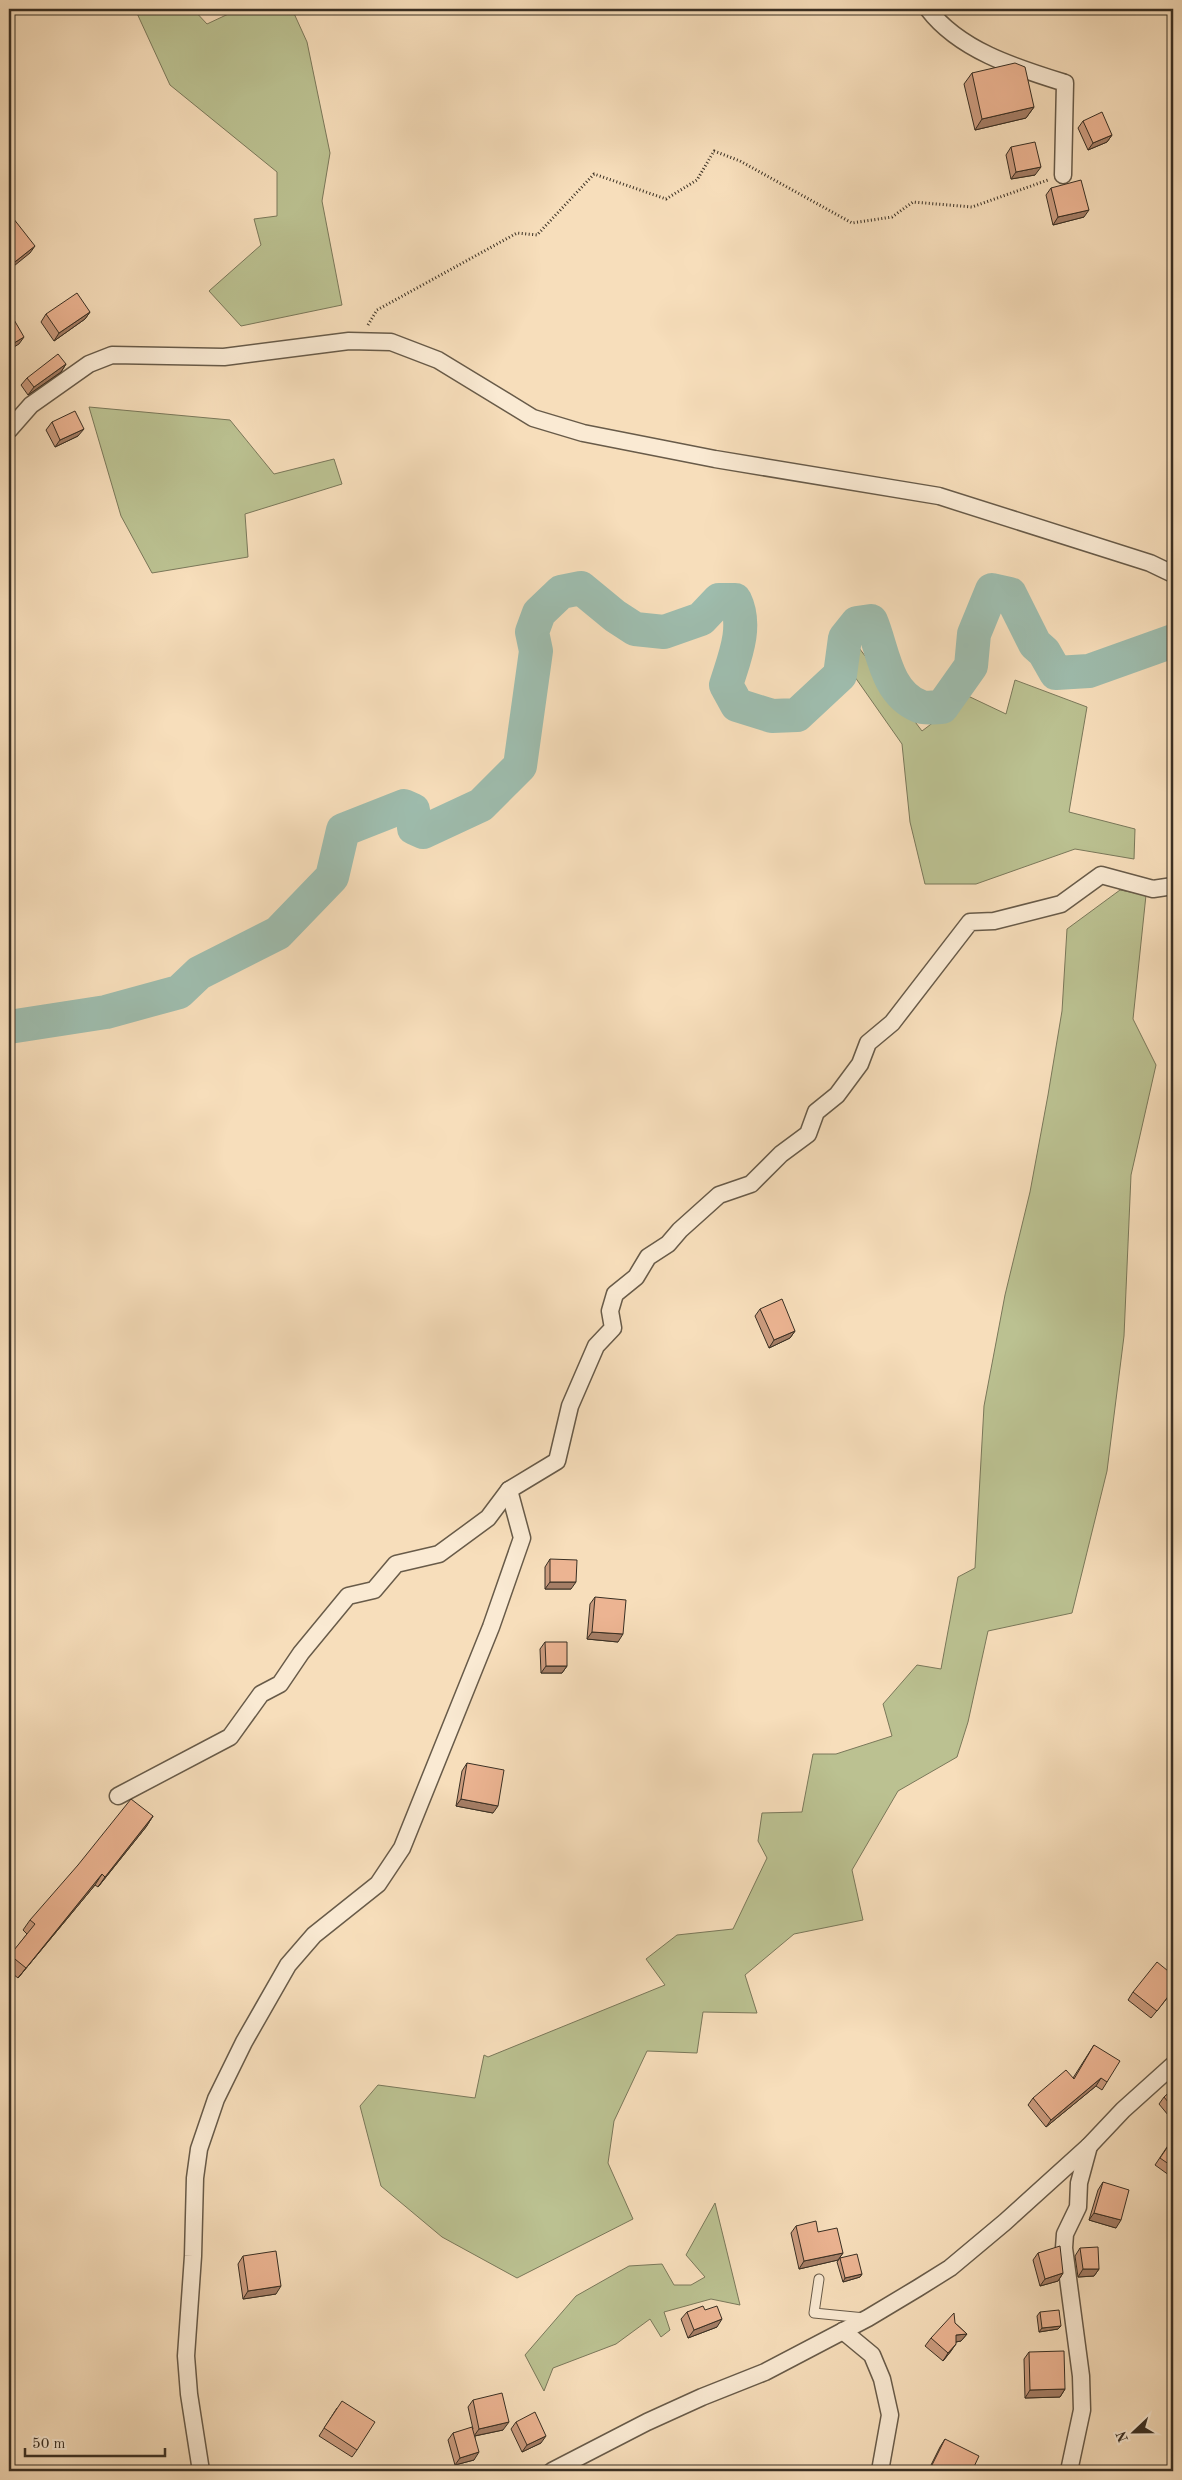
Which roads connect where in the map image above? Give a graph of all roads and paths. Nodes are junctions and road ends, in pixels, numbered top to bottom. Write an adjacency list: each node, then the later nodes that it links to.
1 (928, 9): 2 (street)
2 (1063, 175): 3 (path)
3 (349, 341): 4 (street); 5 (street)
4 (10, 425)
5 (1173, 574)
6 (1173, 886): 7 (street)
7 (509, 1490): 8 (street); 14 (street)
8 (118, 1796)
9 (1173, 2065): 10 (street)
10 (1089, 2146): 12 (street); 17 (street)
11 (819, 2279): 12 (lane)
12 (868, 2318): 13 (street)
13 (843, 2331): 15 (street); 16 (street)
14 (201, 2471)
15 (552, 2471)
16 (880, 2471)
17 (1069, 2471)

